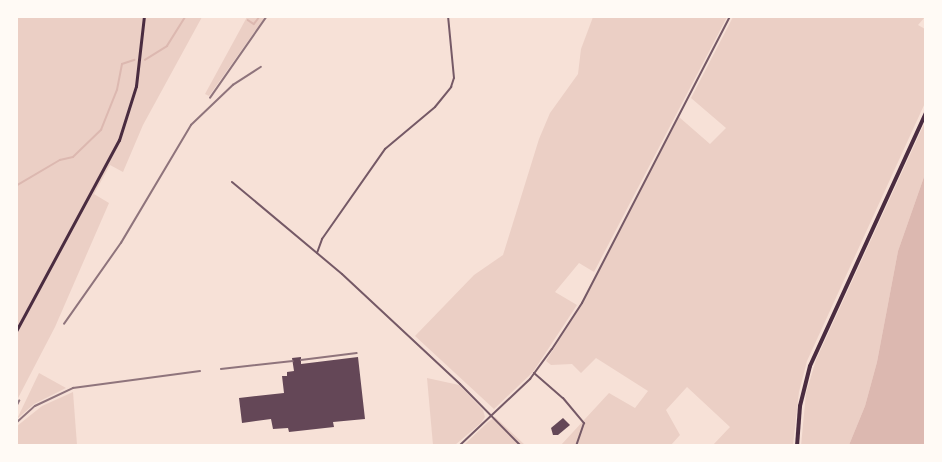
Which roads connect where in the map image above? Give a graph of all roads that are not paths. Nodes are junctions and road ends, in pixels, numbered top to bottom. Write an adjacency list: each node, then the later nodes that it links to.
1 (144, 16): 7 (main road)
2 (448, 16): 6 (street)
3 (730, 16): 8 (street)
4 (926, 112): 13 (highway)
5 (232, 182): 6 (street)
6 (317, 254): 9 (street)
7 (16, 331)
8 (534, 373): 9 (street); 12 (street)
9 (491, 417): 10 (street); 11 (street)
10 (459, 446)
11 (521, 446)
12 (576, 446)
13 (797, 446)

